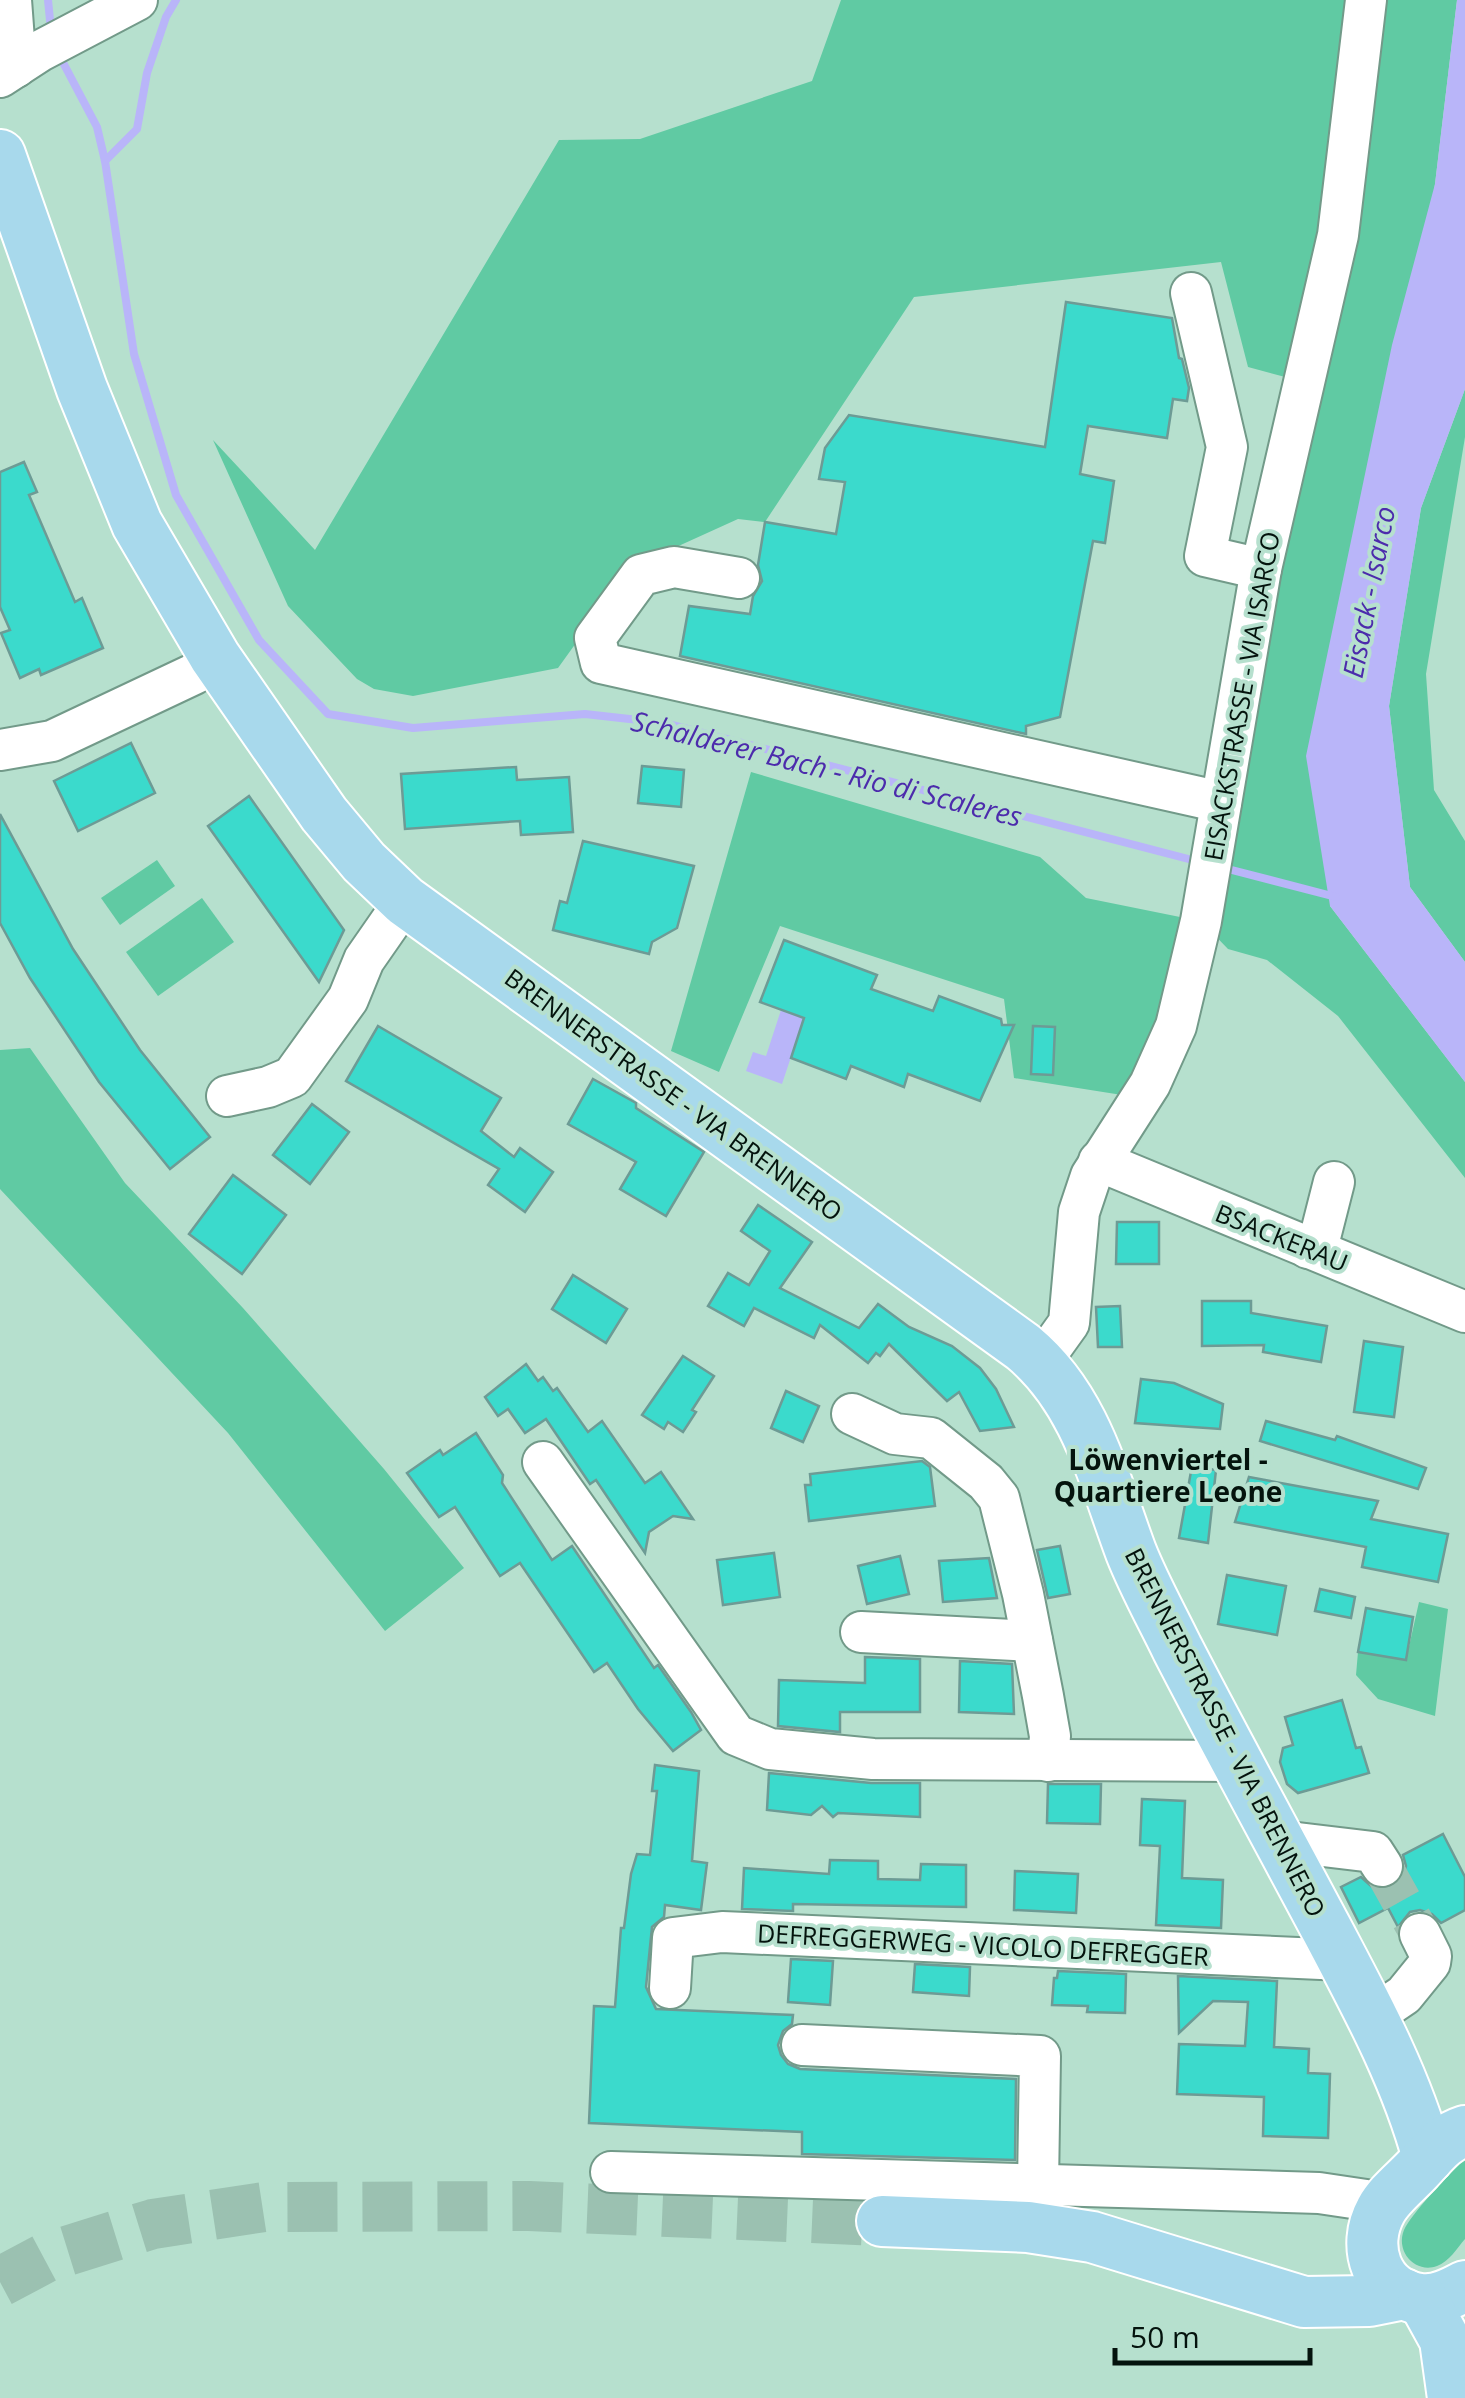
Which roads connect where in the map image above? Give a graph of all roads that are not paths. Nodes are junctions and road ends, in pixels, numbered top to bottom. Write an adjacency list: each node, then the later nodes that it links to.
1 (11, 0): 4 (street)
2 (137, 0): 4 (street)
3 (1366, 0): 7 (street, EISACKSTRASSE - VIA ISARCO)
4 (33, 57)
5 (0, 155): 9 (main road, BRENNERSTRASSE - VIA BRENNERO)
6 (1190, 293): 7 (street)
7 (1261, 569): 11 (street, EISACKSTRASSE - VIA ISARCO)
8 (739, 578): 11 (street)
9 (215, 657): 10 (street); 12 (main road, BRENNERSTRASSE - VIA BRENNERO)
10 (0, 750)
11 (1219, 812): 14 (street, EISACKSTRASSE - VIA ISARCO)
12 (405, 901): 13 (street); 18 (main road, BRENNERSTRASSE - VIA BRENNERO)
13 (227, 1096)
14 (1099, 1162): 16 (street, BSACKERAU); 18 (street, EISACKSTRASSE - VIA ISARCO)
15 (1334, 1182): 16 (street)
16 (1308, 1248): 17 (street, BSACKERAU)
17 (1465, 1312)
18 (1041, 1362): 24 (main road, BRENNERSTRASSE - VIA BRENNERO)
19 (852, 1414): 22 (street)
20 (544, 1462): 23 (street)
21 (861, 1632): 22 (street)
22 (1032, 1642): 23 (street)
23 (1048, 1761): 24 (street)
24 (1236, 1762): 25 (main road, BRENNERSTRASSE - VIA BRENNERO)
25 (1281, 1841): 26 (street); 28 (main road, BRENNERSTRASSE - VIA BRENNERO)
26 (1382, 1866)
27 (1420, 1934): 30 (street)
28 (1343, 1960): 29 (street, DEFREGGERWEG - VICOLO DEFREGGER); 30 (main road, BRENNERSTRASSE - VIA BRENNERO)
29 (670, 1988)
30 (1373, 2016): 32 (main road, BRENNERSTRASSE - VIA BRENNERO); 33 (main road, BRENNERSTRASSE - VIA BRENNERO)
31 (802, 2045): 35 (street)
32 (1465, 2116)
33 (1446, 2145): 37 (main road, BRENNERSTRASSE - VIA BRENNERO)
34 (611, 2172): 35 (street)
35 (1038, 2185): 37 (street)
36 (882, 2221): 38 (main road)
37 (1376, 2223): 38 (main road, BRENNERSTRASSE - VIA BRENNERO); 39 (main road)
38 (1267, 2289): 39 (main road)
39 (1431, 2293): 41 (main road)
40 (1465, 2382): 41 (main road)
41 (1457, 2398)

